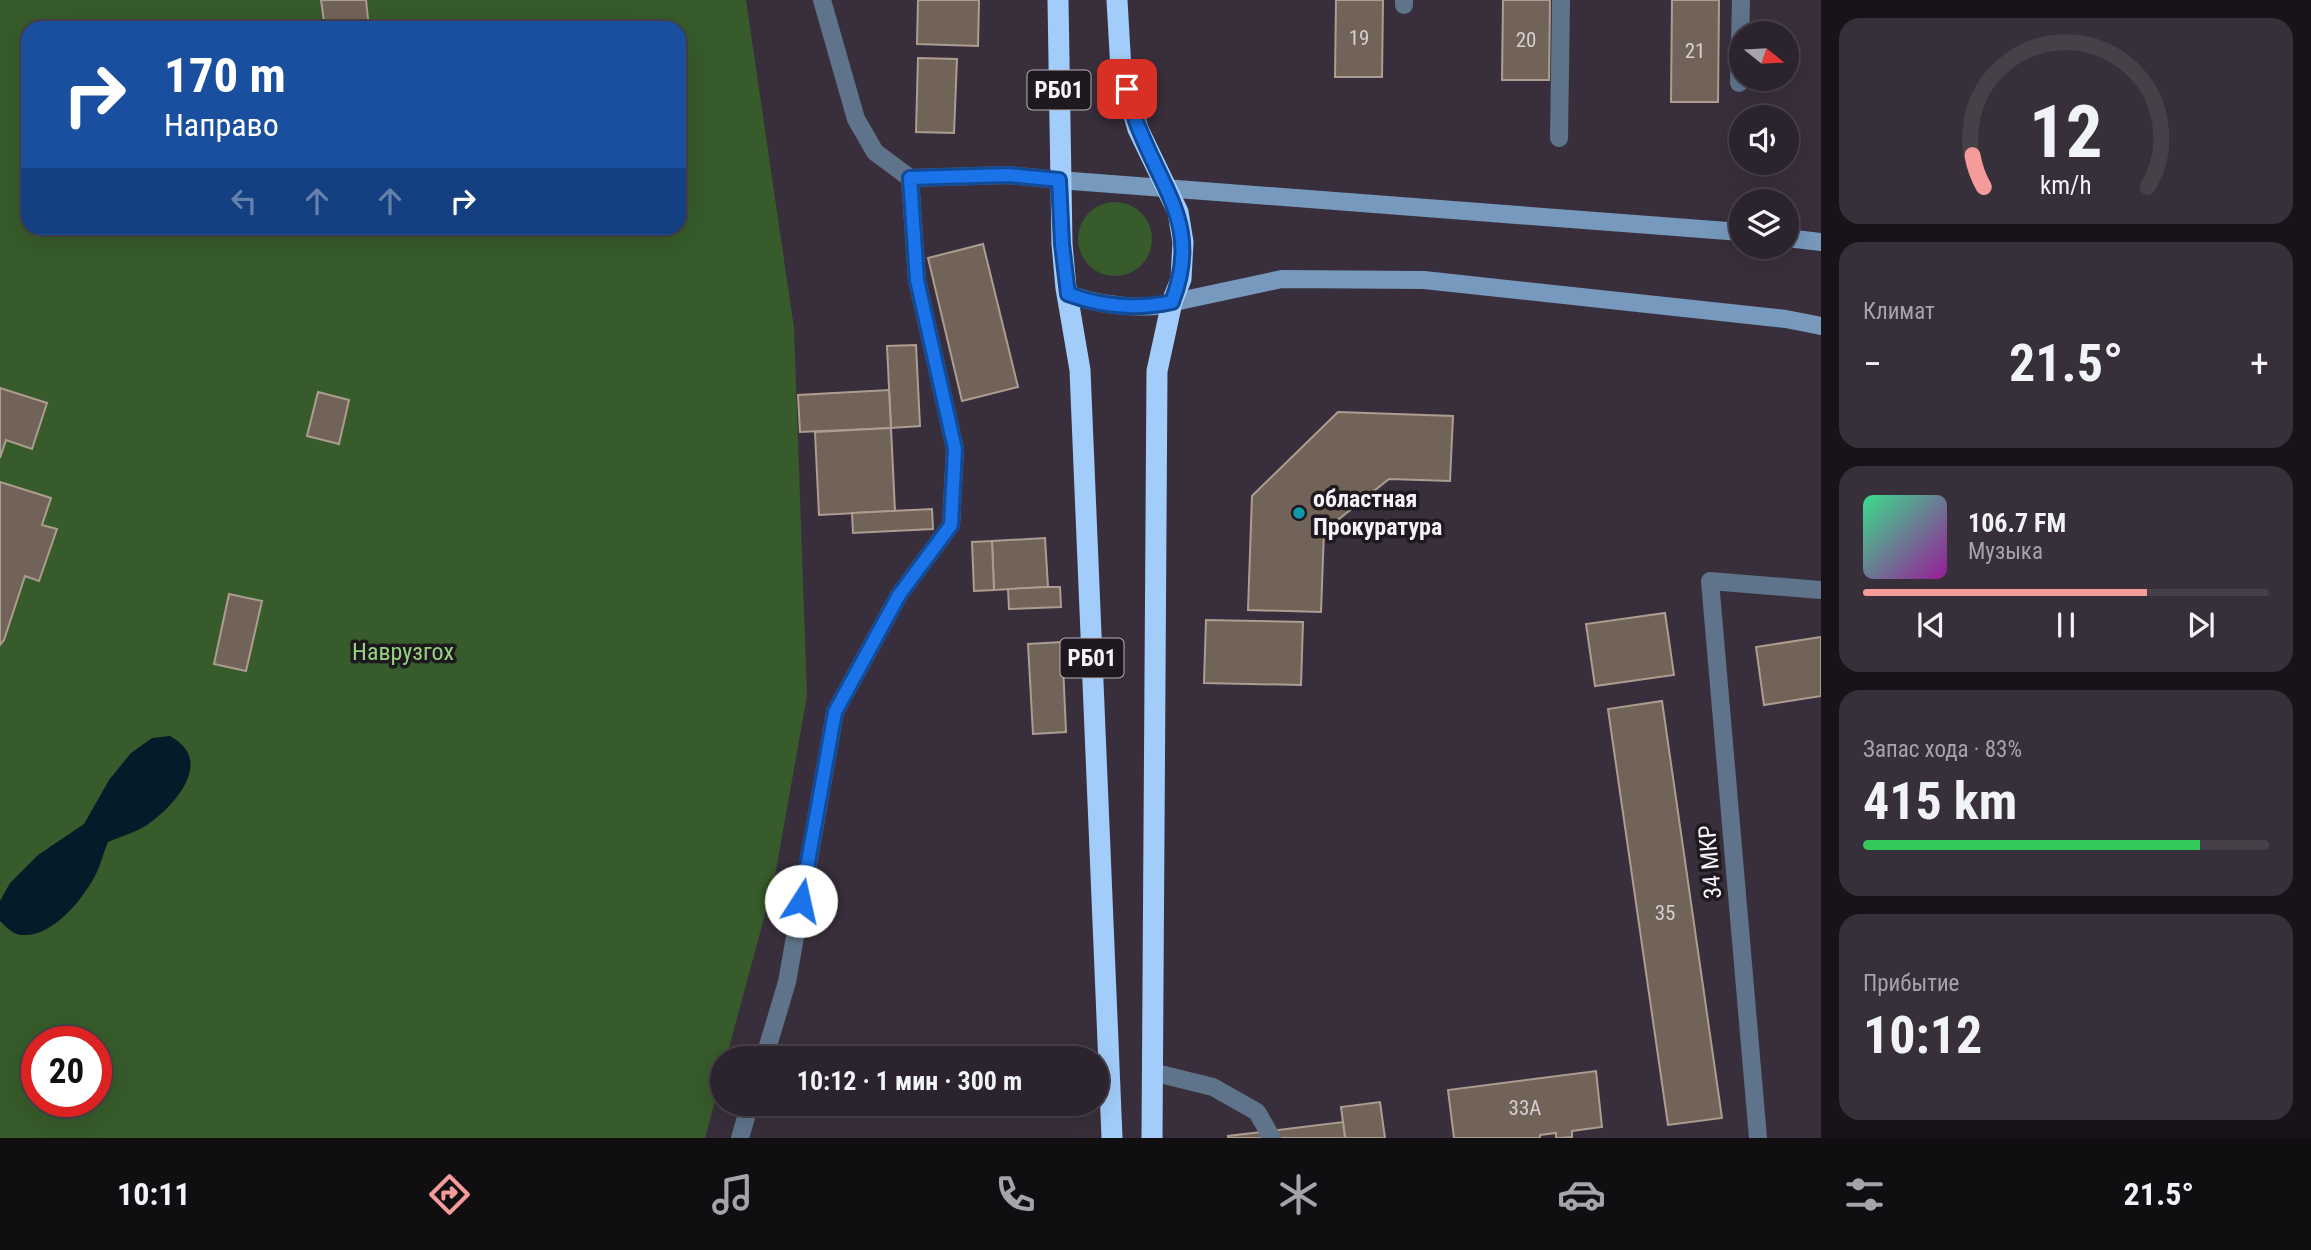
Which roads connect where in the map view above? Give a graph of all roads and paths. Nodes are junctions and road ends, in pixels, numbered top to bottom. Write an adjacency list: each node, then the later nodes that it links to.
1 (822, 0): 8 (street)
2 (1058, 0): 9 (highway, РБ01)
3 (1117, 0): 10 (highway, РБ01)
4 (1561, 0): 7 (street)
5 (1741, 0): 6 (street)
6 (1740, 21)
7 (1559, 138)
8 (910, 178): 9 (street); 18 (street)
9 (1059, 180): 10 (main road); 14 (highway, РБ01)
10 (1166, 188): 11 (main road); 15 (highway, РБ01)
11 (1729, 231)
12 (1799, 239): 13 (main road)
13 (1821, 242)
14 (1068, 294): 15 (main road); 22 (highway, РБ01)
15 (1172, 302): 16 (main road); 19 (highway, РБ01)
16 (1821, 326)
17 (1821, 590): 25 (street, 34 МКР)
18 (768, 1046)
19 (1152, 1072): 23 (highway, РБ01); 24 (street)
20 (746, 1116): 21 (street)
21 (740, 1138)
22 (1112, 1138)
23 (1152, 1138)
24 (1272, 1138)
25 (1758, 1138)

